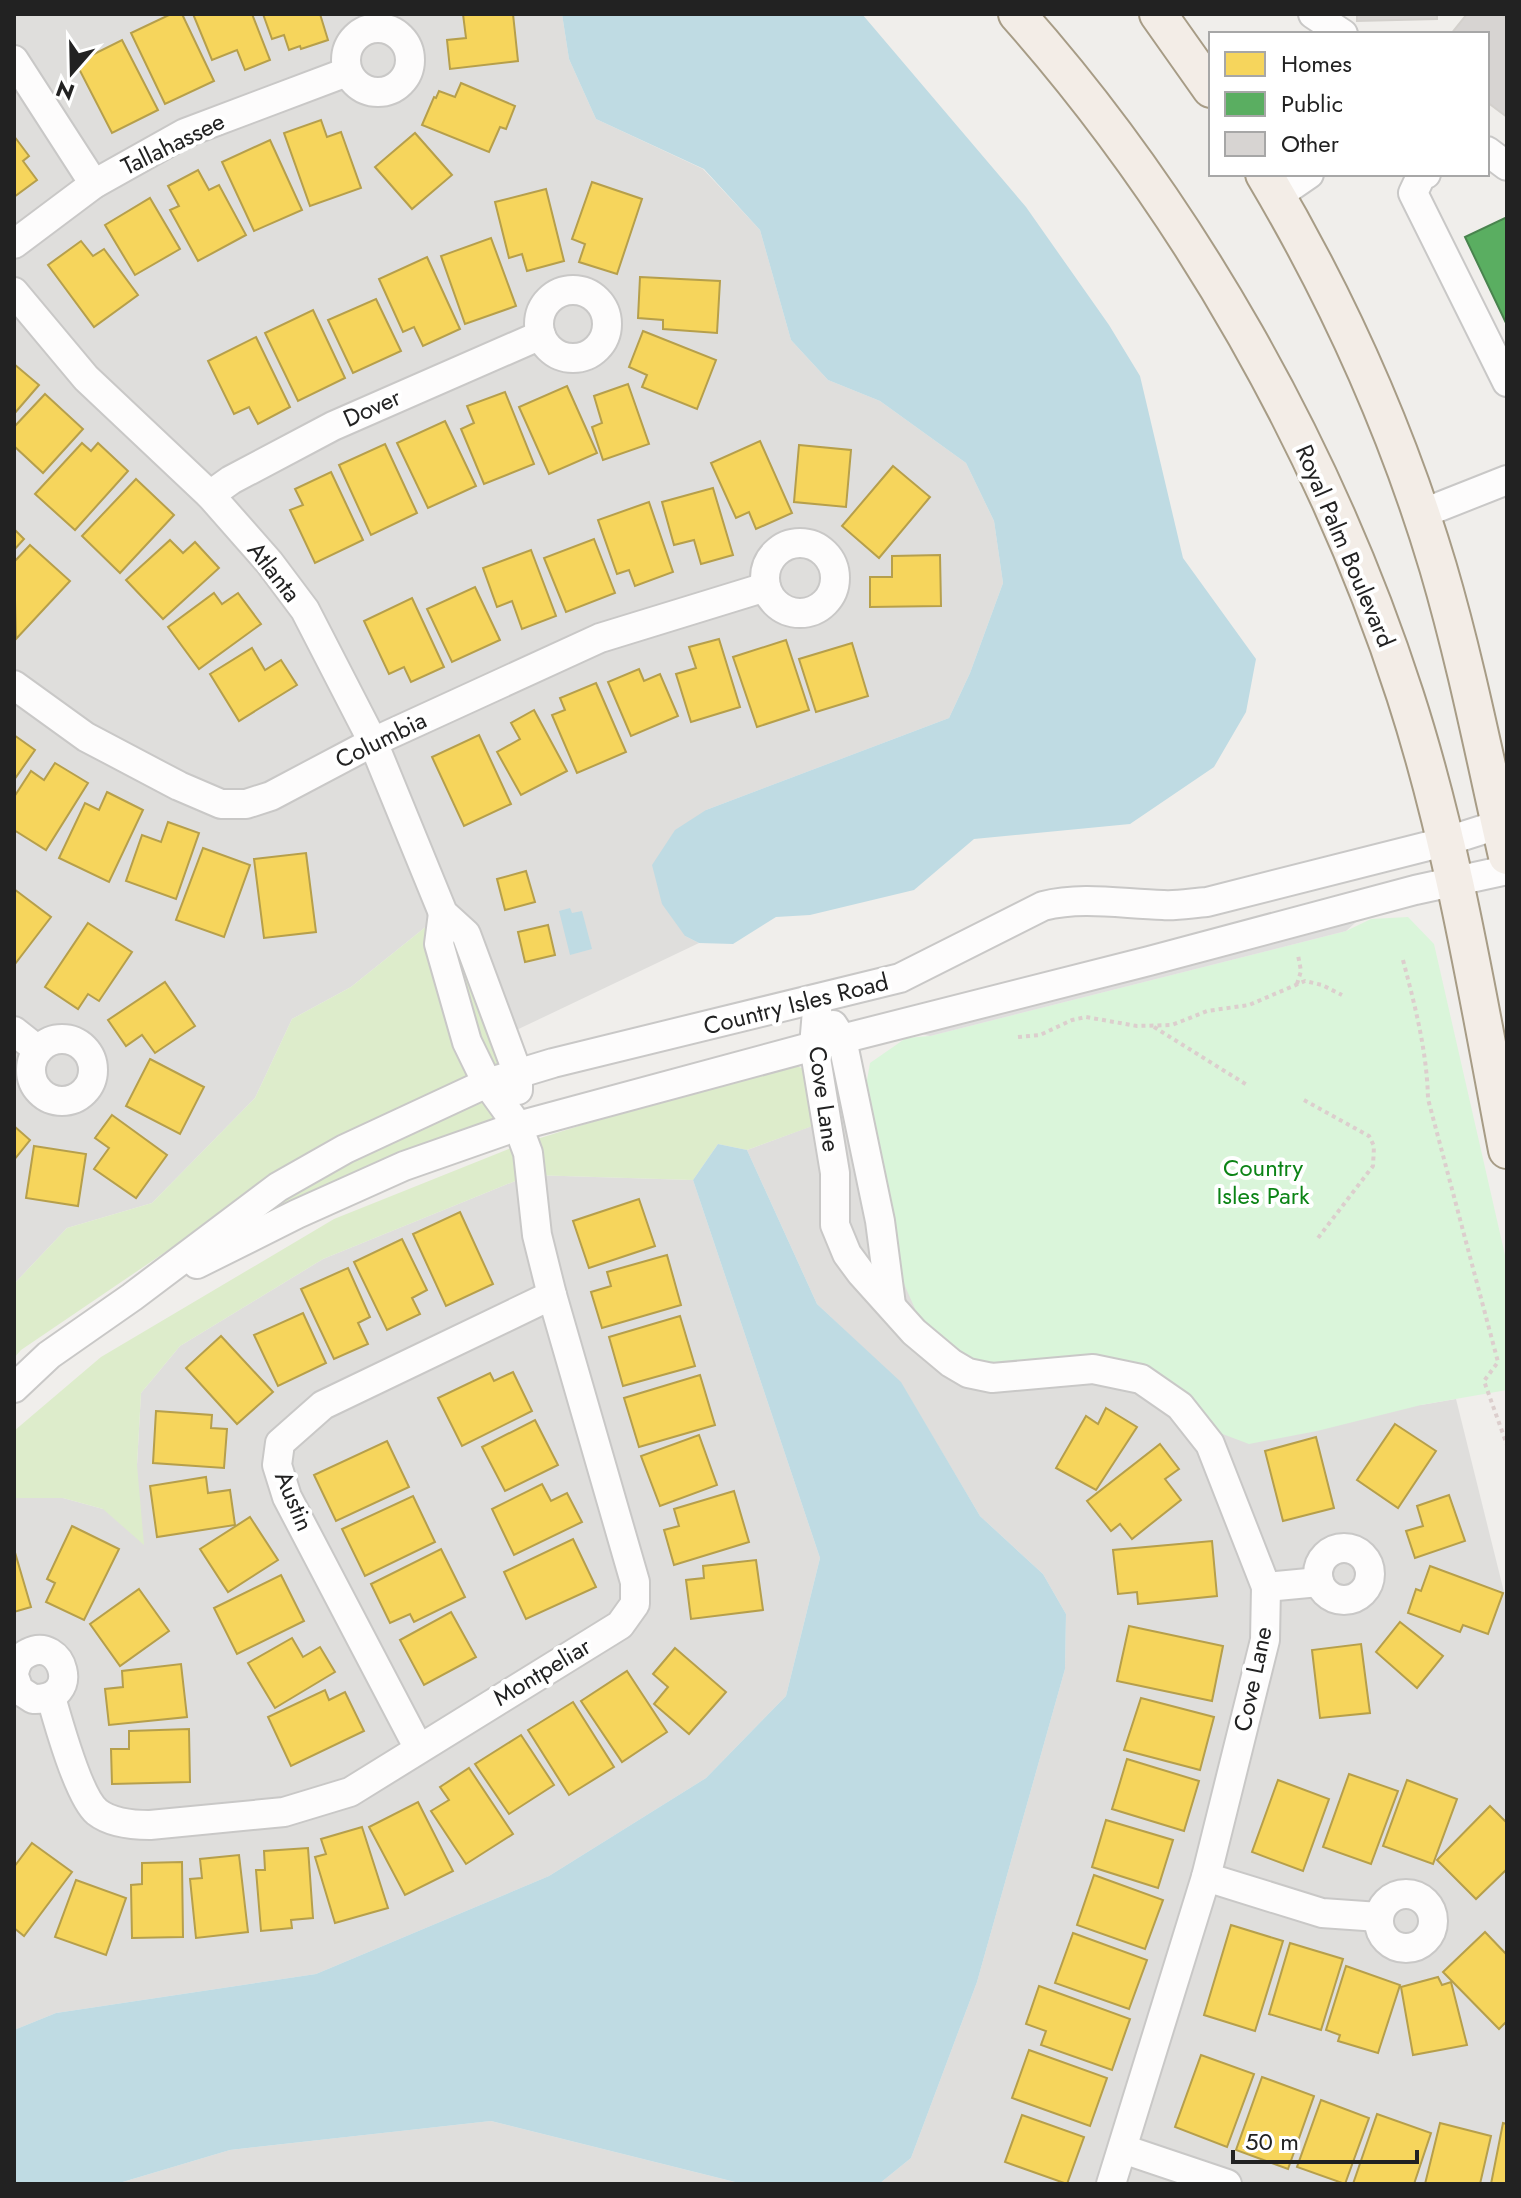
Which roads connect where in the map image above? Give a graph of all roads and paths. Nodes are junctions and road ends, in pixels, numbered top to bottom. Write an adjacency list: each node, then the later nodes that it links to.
1 (1017, 14): 21 (main road, Royal Palm Boulevard)
2 (1158, 14): 5 (main road)
3 (14, 60): 8 (street)
4 (347, 72): 8 (street, Tallahassee)
5 (1209, 86)
6 (1302, 176): 9 (street)
7 (1421, 176): 13 (street)
8 (94, 184): 10 (street, Tallahassee)
9 (1271, 185): 16 (main road)
10 (14, 244)
11 (14, 292): 15 (street, Atlanta)
12 (541, 335): 15 (street, Dover)
13 (1507, 382)
14 (1507, 480): 16 (street)
15 (210, 495): 19 (street, Atlanta)
16 (1421, 514): 20 (main road)
17 (766, 587): 19 (street, Columbia)
18 (14, 685): 19 (street, Columbia)
19 (373, 742): 24 (street, Atlanta)
20 (1505, 834): 21 (street, Country Isles Road)
21 (1444, 842): 23 (main road, Royal Palm Boulevard); 29 (street, Country Isles Road)
22 (1507, 870): 23 (street, Country Isles Road)
23 (1453, 881): 33 (street, Country Isles Road); 41 (main road, Royal Palm Boulevard)
24 (443, 913): 36 (street, Atlanta); 37 (street, Atlanta)
25 (1298, 955): 27 (path)
26 (1403, 960): 47 (path)
27 (1297, 984): 28 (path); 30 (path)
28 (1342, 995)
29 (818, 999): 33 (street, Cove Lane); 34 (street, Cove Lane); 36 (street, Country Isles Road)
30 (1152, 1026): 32 (path); 38 (path)
31 (14, 1031): 35 (street)
32 (1018, 1037)
33 (842, 1039): 34 (street, Country Isles Road); 45 (street, Cove Lane)
34 (814, 1046): 40 (street, Country Isles Road); 45 (street, Cove Lane)
35 (38, 1050)
36 (518, 1074): 37 (street, Country Isles Road); 40 (street, Atlanta)
37 (487, 1083): 40 (street, Atlanta); 44 (street, Country Isles Road)
38 (1247, 1085)
39 (1304, 1100): 42 (path)
40 (518, 1126): 43 (street, Montpeliar); 44 (street, Country Isles Road)
41 (1507, 1150)
42 (1318, 1238)
43 (552, 1295): 52 (street, Montpeliar); 52 (street, Austin)
44 (132, 1297): 46 (street, Country Isles Road)
45 (891, 1305): 49 (street, Cove Lane)
46 (14, 1388)
47 (1507, 1445)
48 (1319, 1582): 49 (street)
49 (1266, 1587): 53 (street, Cove Lane)
50 (14, 1674): 51 (street); 51 (street)
51 (51, 1697): 52 (street, Montpeliar)
52 (418, 1747)
53 (1206, 1877): 54 (street); 55 (street, Cove Lane)
54 (1379, 1917)
55 (1123, 2149): 56 (street, Cove Lane); 57 (street)
56 (1111, 2184)
57 (1227, 2184)

